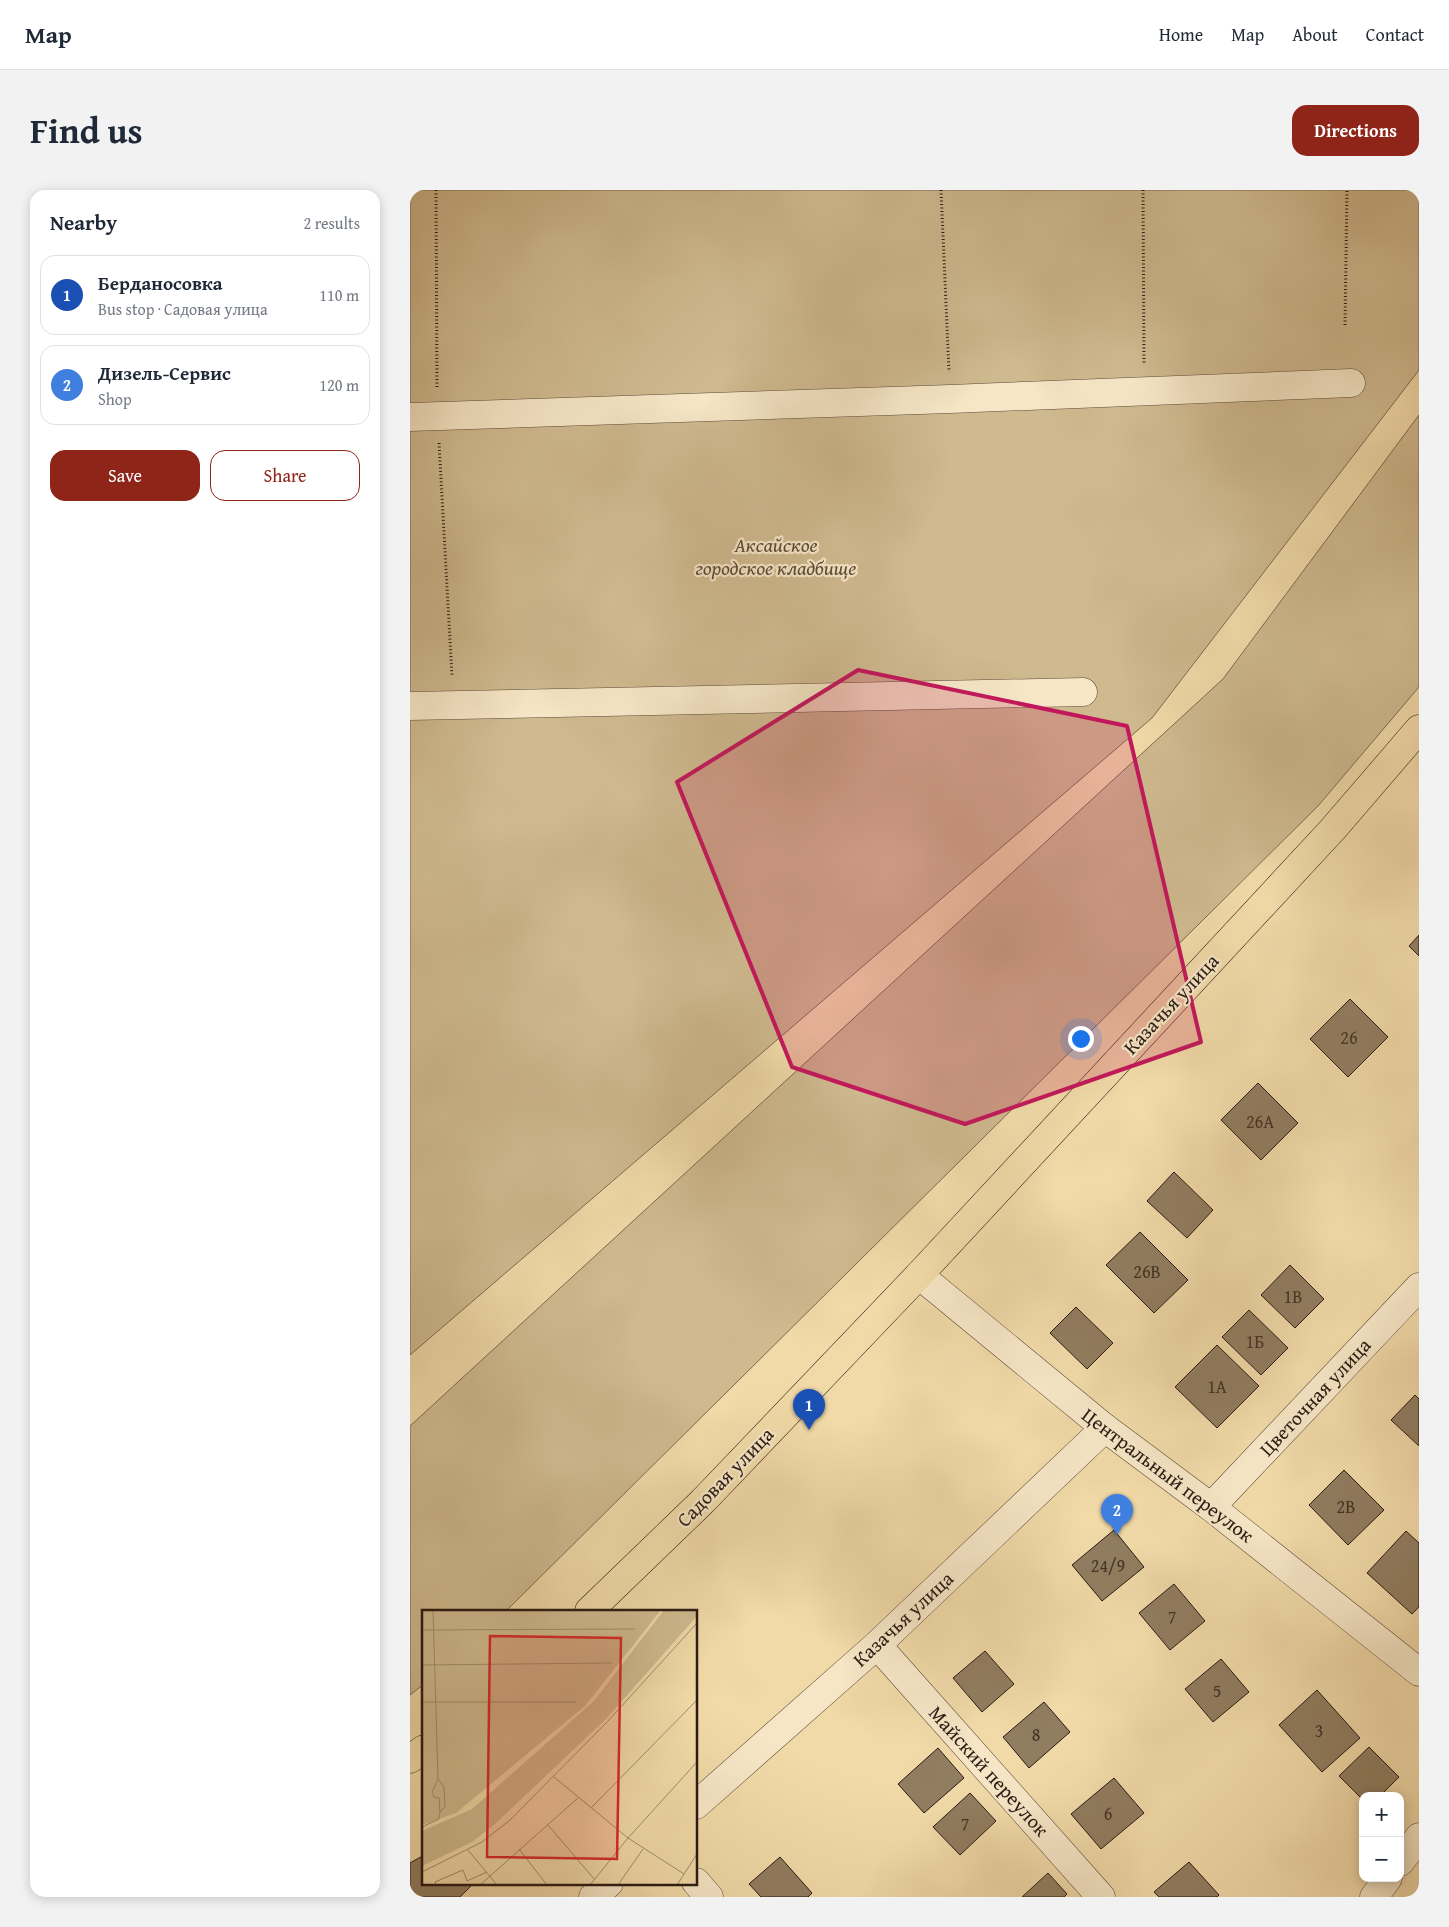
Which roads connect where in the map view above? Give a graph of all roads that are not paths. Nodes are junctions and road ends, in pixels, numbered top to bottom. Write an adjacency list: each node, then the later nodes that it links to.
1 (1351, 383): 2 (street)
2 (410, 417)
3 (1083, 692): 4 (street)
4 (410, 706)
5 (1419, 730): 6 (main road, Казачья улица)
6 (919, 1275): 8 (street, Центральный переулок); 10 (main road, Садовая улица)
7 (1419, 1287): 9 (street, Цветочная улица)
8 (1105, 1428): 9 (street, Центральный переулок); 11 (street, Казачья улица)
9 (1211, 1507): 12 (street, Центральный переулок)
10 (590, 1610)
11 (877, 1645): 15 (street, Казачья улица); 23 (street, Майский переулок)
12 (1419, 1672)
13 (422, 1751): 14 (main road)
14 (410, 1759)
15 (698, 1803)
16 (1419, 1837): 17 (street)
17 (1404, 1857)
18 (1385, 1882): 24 (street)
19 (608, 1884): 21 (street)
20 (698, 1884): 22 (street)
21 (593, 1897)
22 (709, 1897)
23 (1102, 1897)
24 (1374, 1897)

